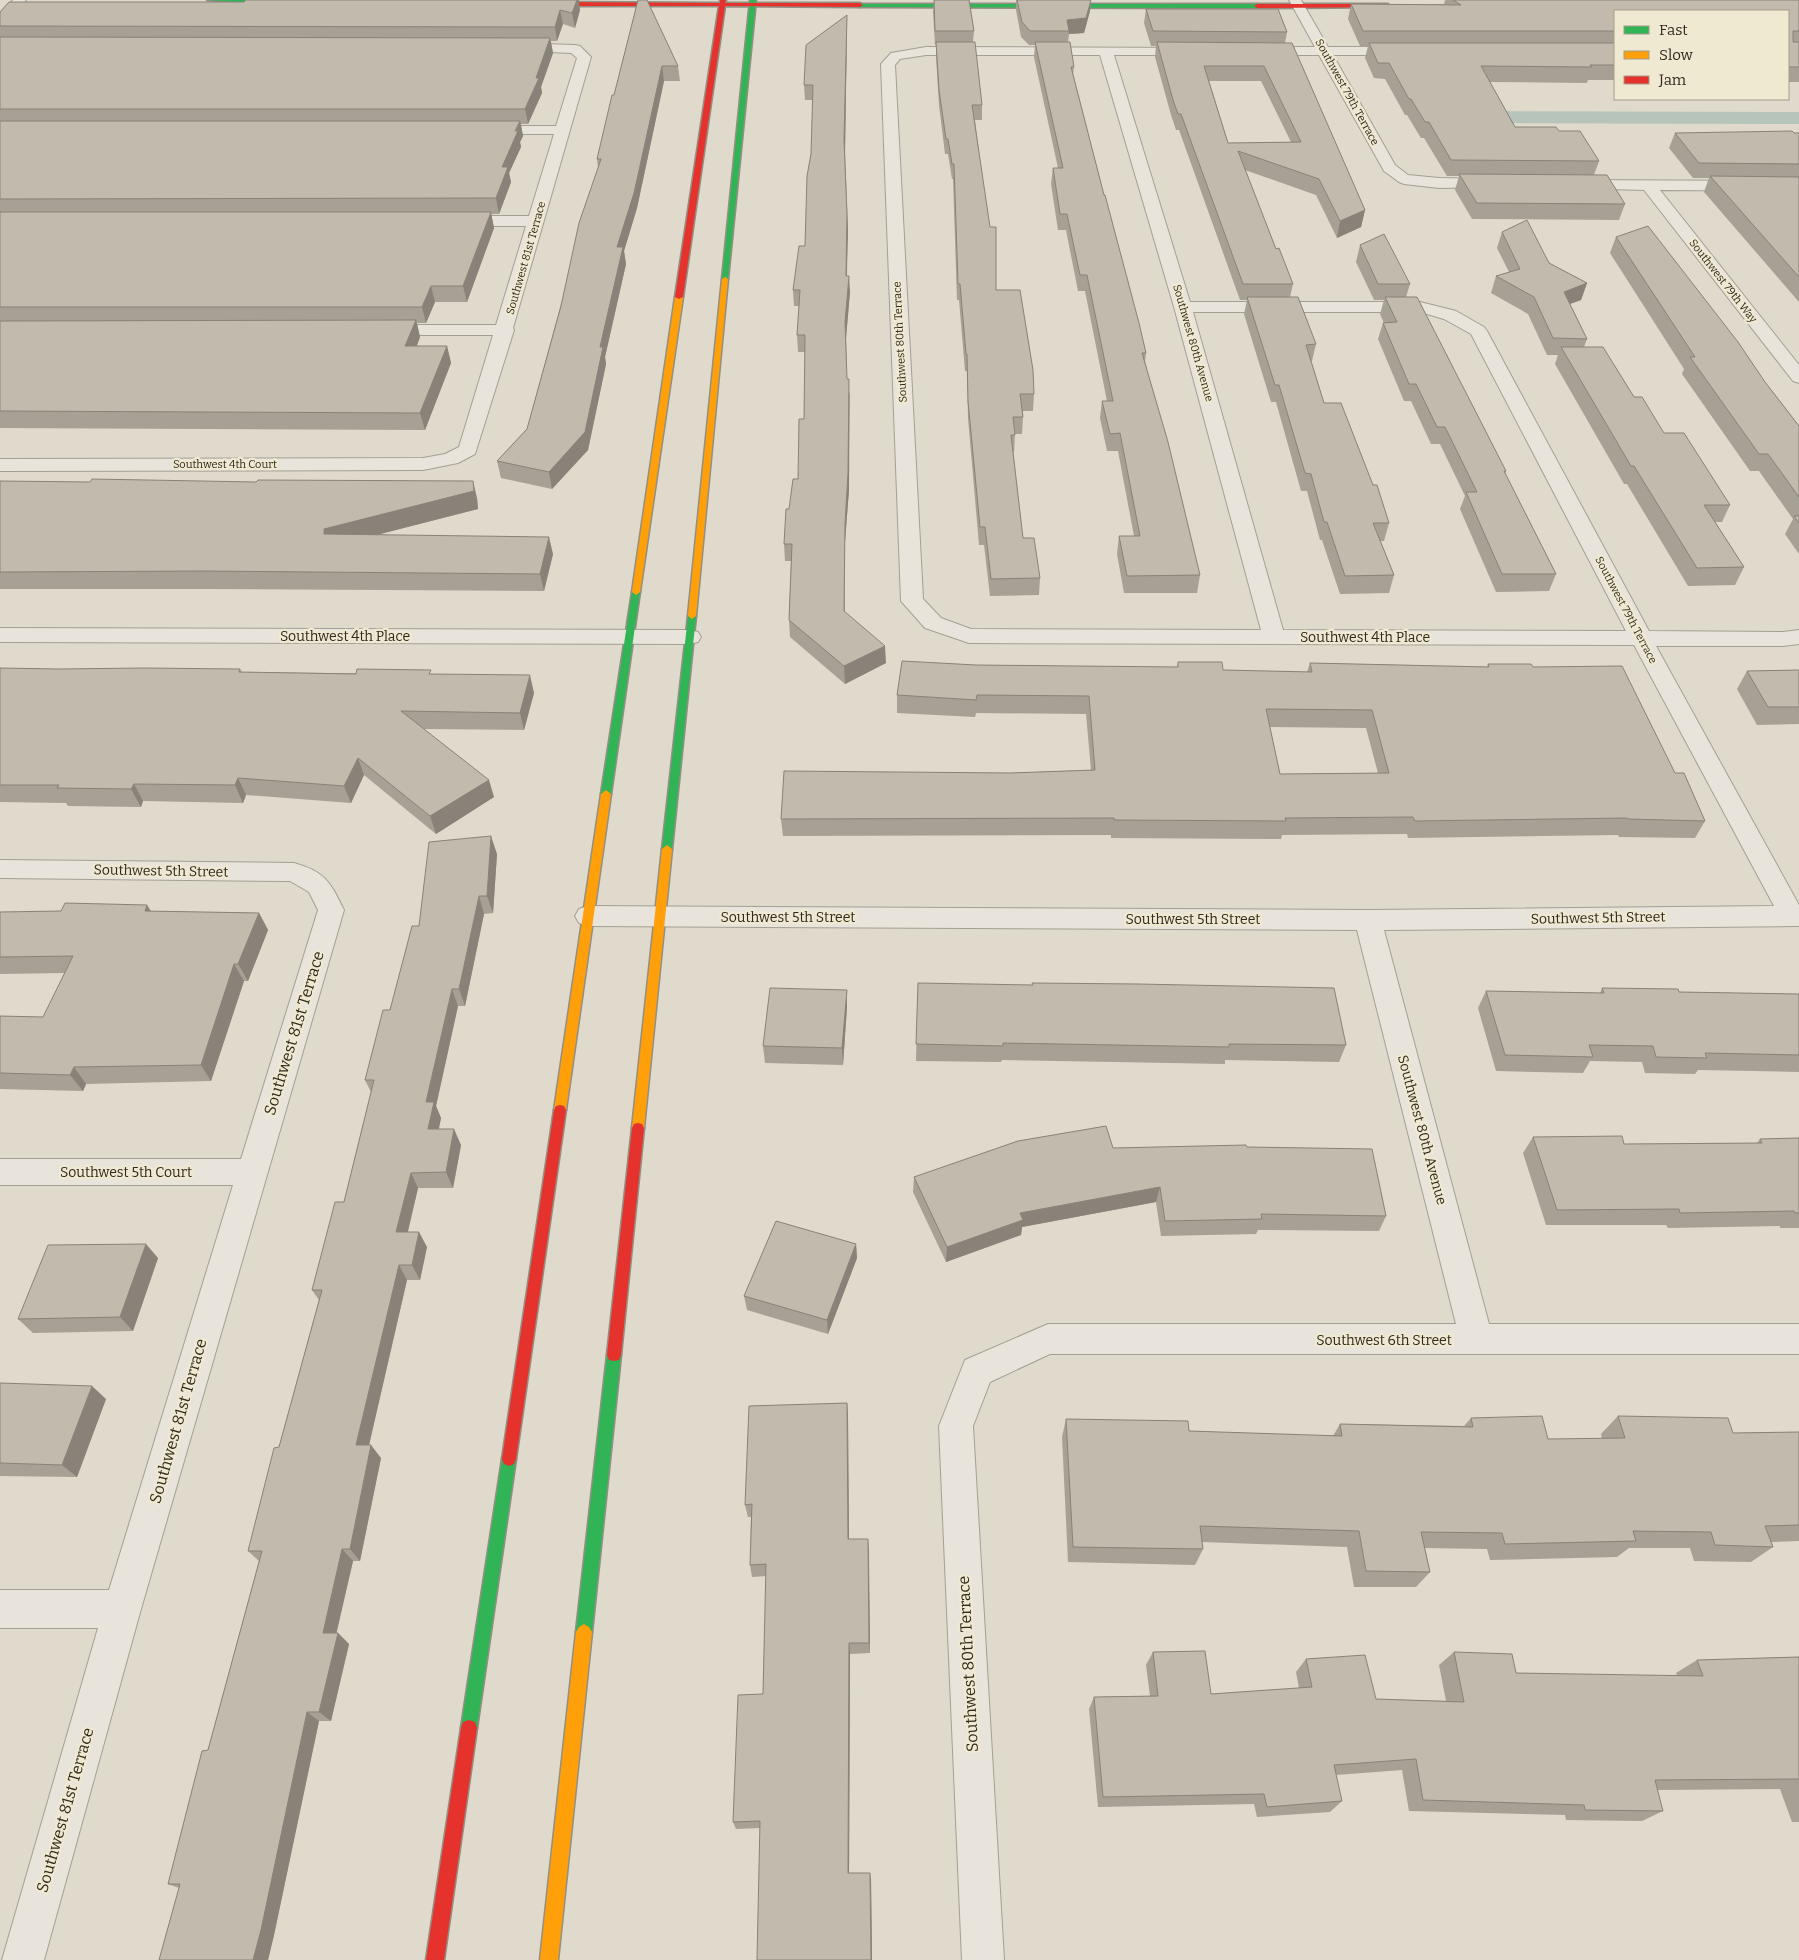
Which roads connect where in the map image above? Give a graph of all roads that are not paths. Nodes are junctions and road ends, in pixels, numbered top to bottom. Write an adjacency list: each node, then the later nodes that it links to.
1 (20, 0): 9 (street)
2 (210, 0): 5 (street)
3 (722, 2): 4 (street); 7 (street); 33 (street)
4 (753, 2): 6 (street); 34 (street)
5 (296, 3)
6 (1297, 3): 8 (street); 14 (street, Southwest 79th Terrace)
7 (529, 4)
8 (1397, 6)
9 (0, 22)
10 (498, 47): 17 (street, Southwest 81st Terrace)
11 (1106, 51): 12 (street); 24 (street, Southwest 80th Avenue); 30 (street, Southwest 80th Terrace)
12 (1206, 51)
13 (1246, 51): 14 (street)
14 (1325, 51): 15 (street); 18 (street, Southwest 79th Terrace)
15 (1415, 51)
16 (474, 130): 17 (street)
17 (563, 130): 23 (street, Southwest 81st Terrace)
18 (1508, 184)
19 (1558, 184): 20 (street)
20 (1648, 185): 21 (street); 27 (street, Southwest 79th Way)
21 (1799, 186)
22 (437, 221): 23 (street)
23 (536, 221): 26 (street, Southwest 81st Terrace)
24 (1183, 307): 35 (street, Southwest 80th Avenue); 36 (street, Southwest 79th Terrace)
25 (366, 330): 26 (street)
26 (505, 330): 28 (street, Southwest 81st Terrace)
27 (1799, 377)
28 (451, 459): 29 (street, Southwest 4th Court)
29 (0, 465)
30 (933, 623): 35 (street, Southwest 4th Place)
31 (0, 635): 33 (street, Southwest 4th Place)
32 (1799, 636): 36 (street, Southwest 4th Place)
33 (629, 637): 34 (street, Southwest 4th Place); 39 (street)
34 (690, 637): 41 (street)
35 (1274, 637): 36 (street, Southwest 4th Place)
36 (1641, 638): 40 (street, Southwest 79th Terrace)
37 (0, 869): 38 (street, Southwest 5th Street)
38 (319, 886): 44 (street, Southwest 81st Terrace)
39 (588, 916): 41 (street, Southwest 5th Street); 51 (street)
40 (1796, 916): 42 (street, Southwest 5th Street)
41 (659, 917): 42 (street, Southwest 5th Street); 52 (street)
42 (1368, 920): 46 (street, Southwest 80th Avenue)
43 (0, 1172): 44 (street, Southwest 5th Court)
44 (252, 1172): 49 (street, Southwest 81st Terrace)
45 (1799, 1339): 46 (street, Southwest 6th Street)
46 (1477, 1340): 47 (street, Southwest 6th Street)
47 (977, 1371): 53 (street, Southwest 80th Terrace)
48 (0, 1609): 49 (street)
49 (122, 1609): 50 (street, Southwest 81st Terrace)
50 (23, 1960)
51 (435, 1960)
52 (549, 1960)
53 (983, 1960)

